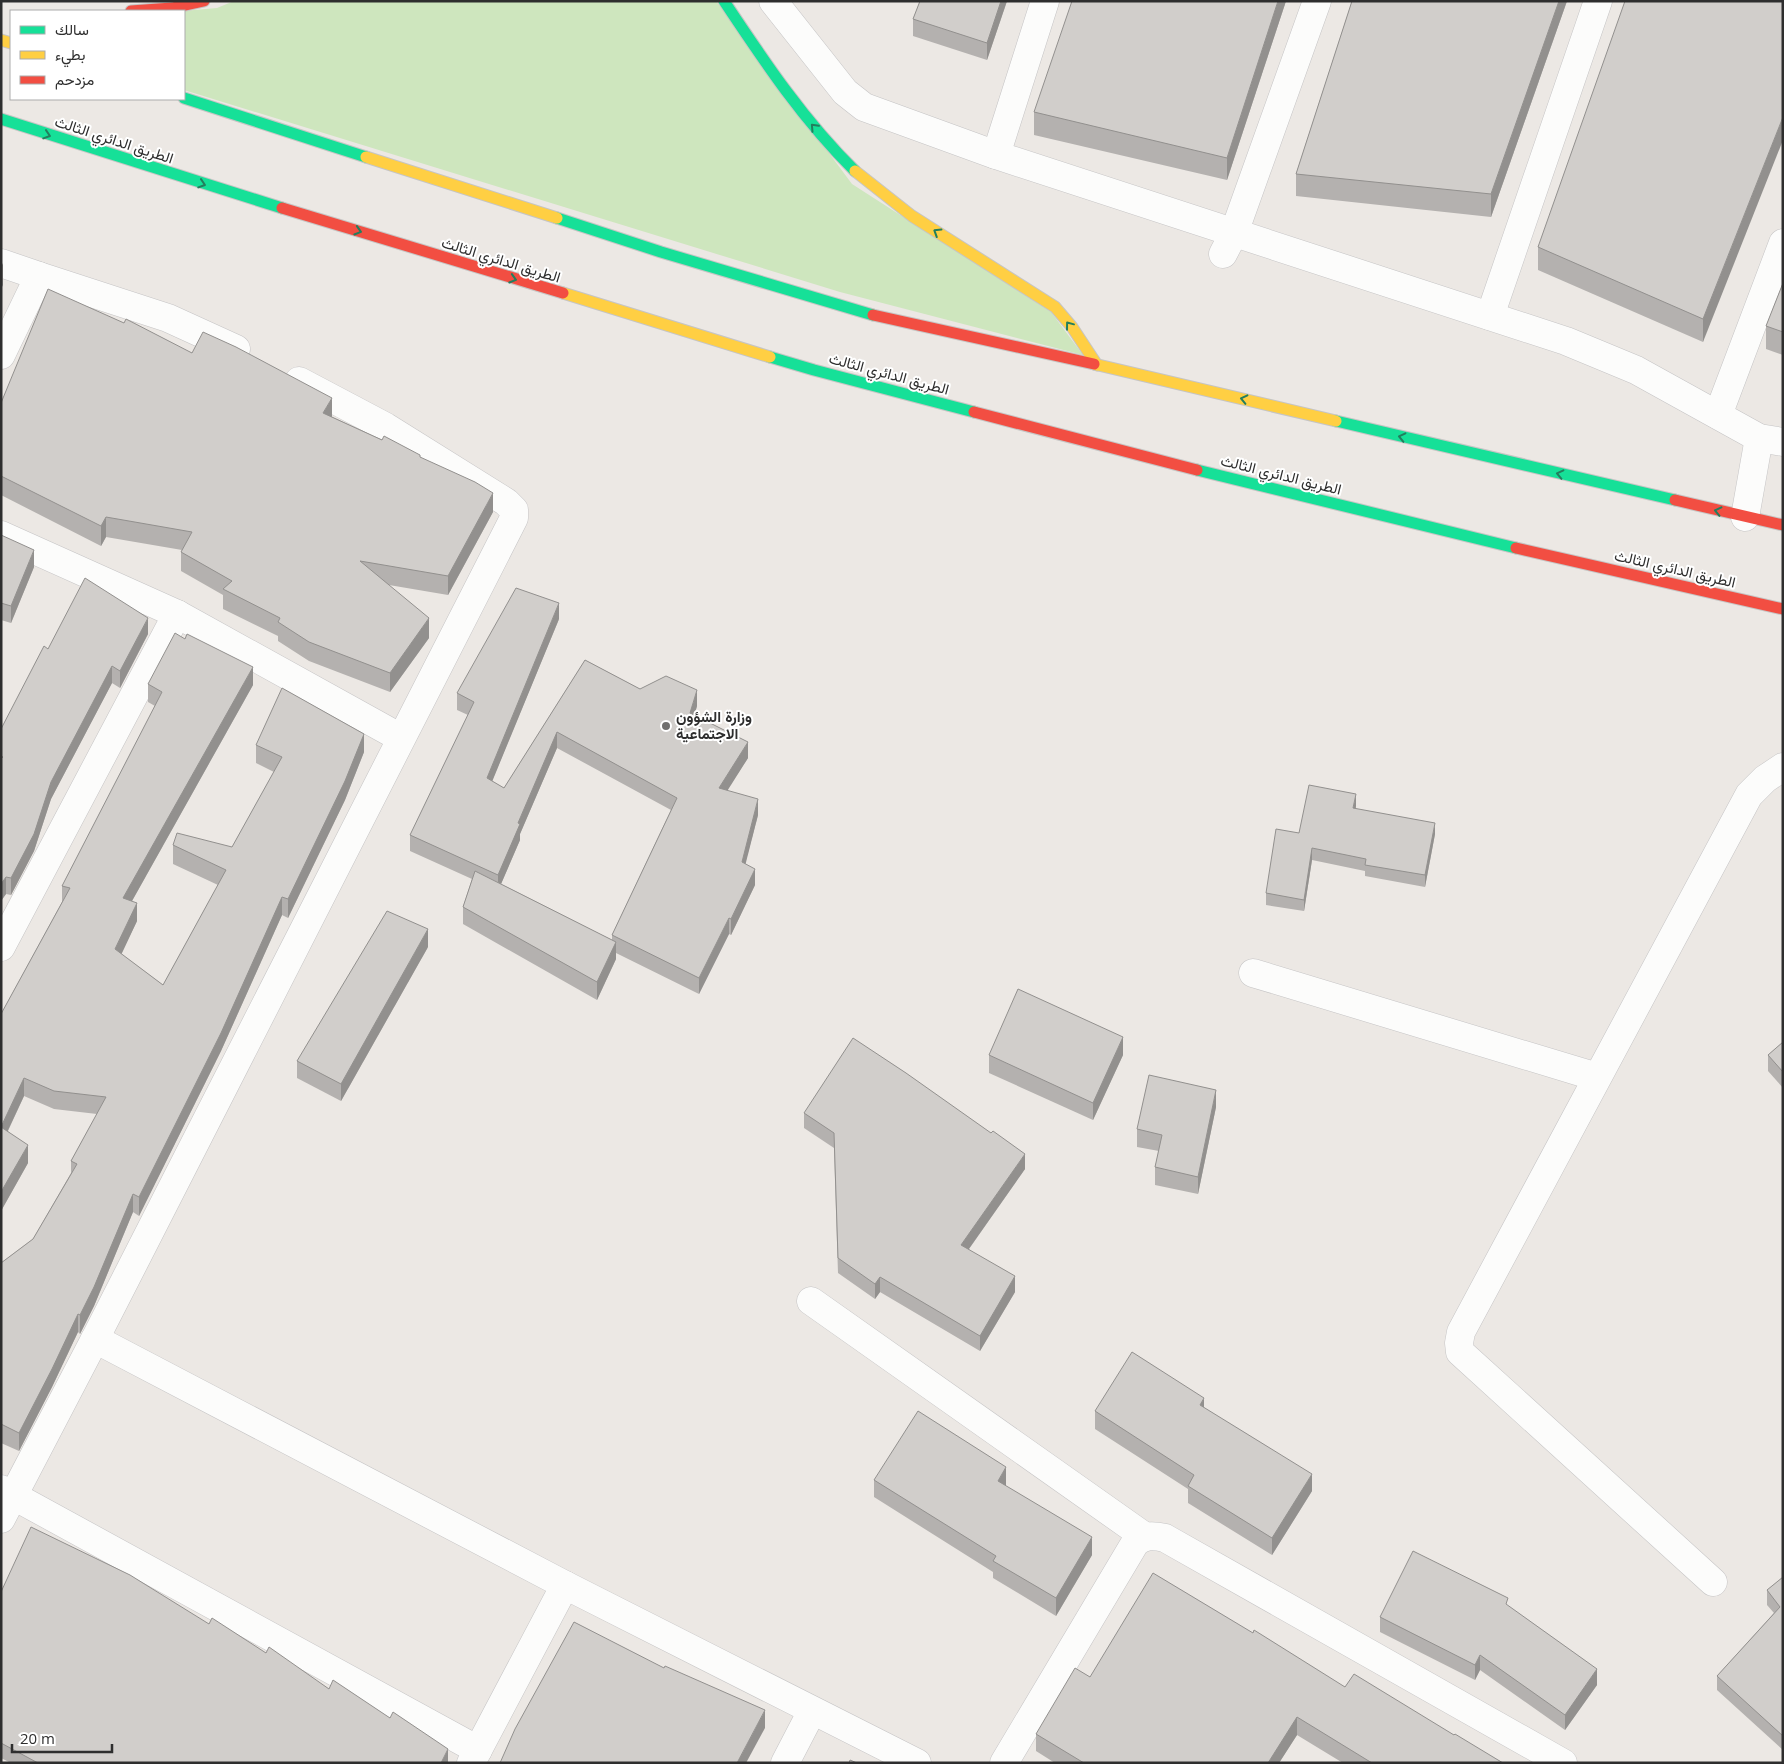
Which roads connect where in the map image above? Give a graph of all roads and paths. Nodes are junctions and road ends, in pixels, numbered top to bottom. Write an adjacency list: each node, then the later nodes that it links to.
1 (204, 1): 7 (highway)
2 (724, 1): 17 (highway, one-way to 2)
3 (772, 1): 10 (street)
4 (1045, 1): 10 (street)
5 (1317, 1): 12 (street)
6 (1598, 1): 15 (street)
7 (145, 10)
8 (185, 98): 17 (highway)
9 (1, 119): 23 (highway, الطريق الدائري الثالث, one-way to 23)
10 (996, 154): 12 (street)
11 (1783, 243): 18 (street)
12 (1228, 244): 15 (street)
13 (1, 263): 14 (street)
14 (39, 276): 16 (street); 25 (street)
15 (1490, 316): 18 (street)
16 (1, 355)
17 (1097, 365): 20 (highway, one-way to 17)
18 (1718, 415): 19 (street)
19 (1771, 440): 20 (street)
20 (1745, 517): 21 (highway)
21 (1783, 526)
22 (1, 535): 24 (street)
23 (1783, 609)
24 (177, 614): 25 (street); 27 (street)
25 (401, 738): 31 (street)
26 (1783, 767): 29 (street)
27 (1, 947)
28 (1253, 972): 29 (street)
29 (1597, 1077): 34 (street)
30 (811, 1301): 33 (street)
31 (95, 1339): 32 (street); 35 (street)
32 (5, 1501): 37 (street)
33 (1144, 1536): 40 (street); 41 (street)
34 (1713, 1582)
35 (565, 1585): 36 (street); 37 (street)
36 (812, 1711): 38 (street); 39 (street)
37 (475, 1757)
38 (785, 1763)
39 (917, 1763)
40 (1004, 1763)
41 (1563, 1763)

